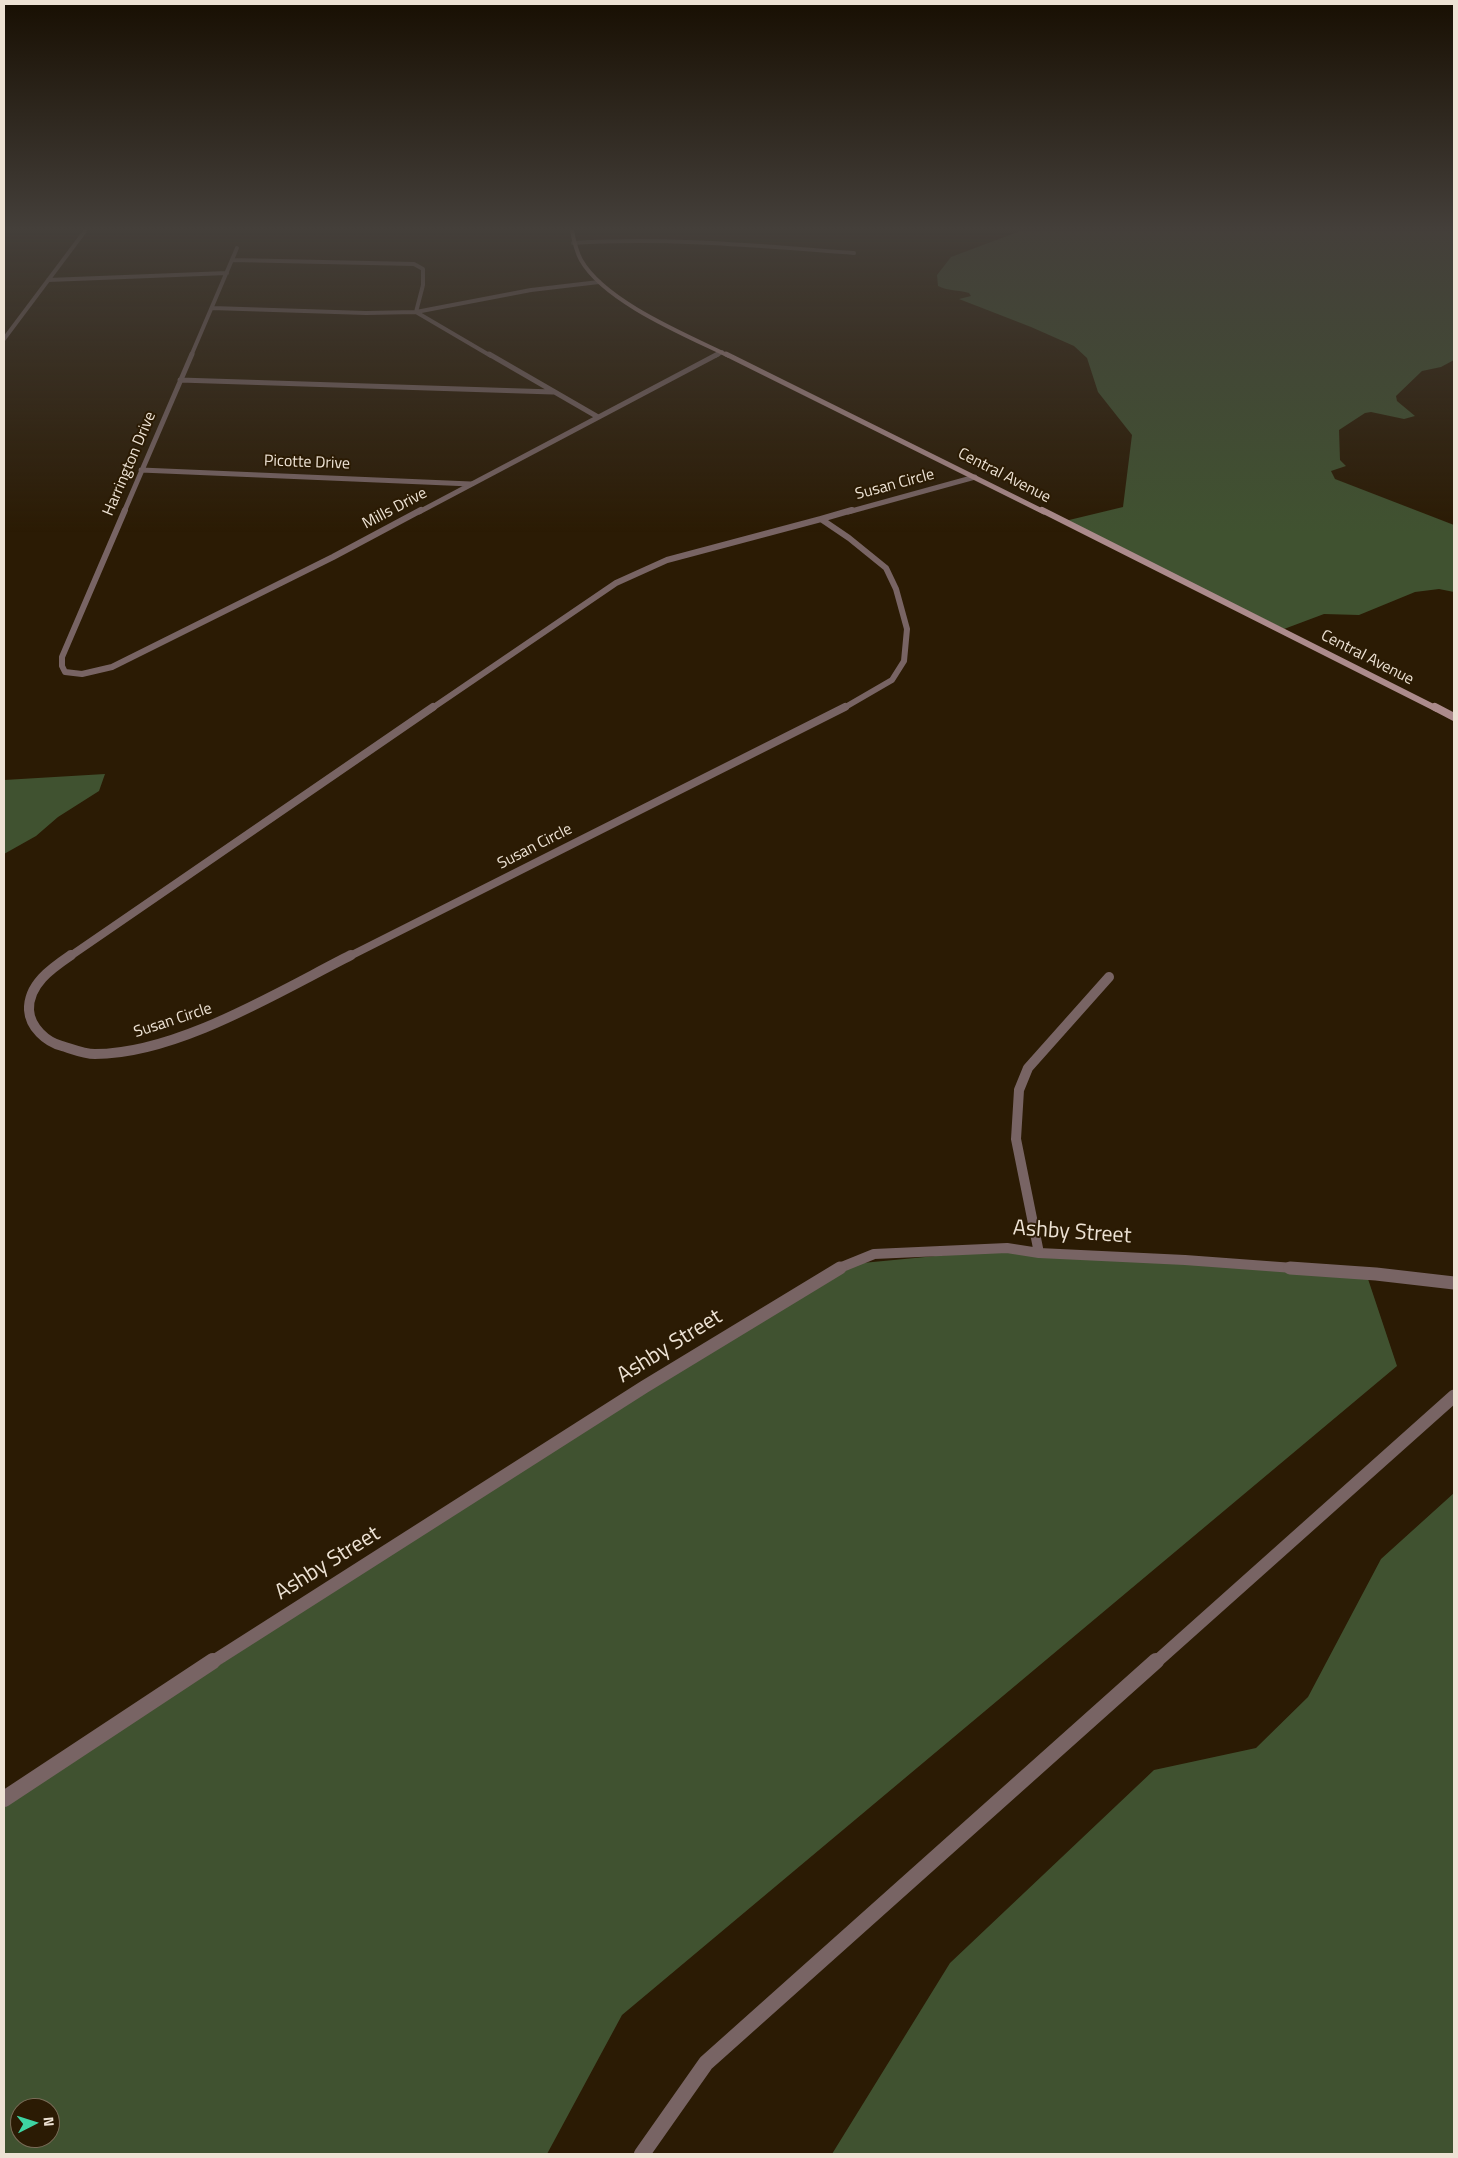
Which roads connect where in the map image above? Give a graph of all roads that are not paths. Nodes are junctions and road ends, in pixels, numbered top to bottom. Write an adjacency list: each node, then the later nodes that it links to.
1 (201, 332): 5 (street, Harrington Drive)
2 (450, 332): 6 (street)
3 (683, 332): 4 (main road, Central Avenue)
4 (722, 352): 7 (street, Mills Drive); 9 (main road, Central Avenue)
5 (180, 380): 6 (street); 8 (street, Harrington Drive)
6 (556, 392): 7 (street)
7 (598, 417): 10 (street, Mills Drive)
8 (141, 470): 10 (street, Picotte Drive); 12 (street, Harrington Drive)
9 (975, 477): 11 (street, Susan Circle); 13 (main road, Central Avenue)
10 (472, 484): 12 (street, Mills Drive)
11 (821, 518): 11 (street, Susan Circle)
12 (74, 674)
13 (1454, 717)
14 (1109, 977): 15 (street)
15 (1039, 1253): 16 (street, Ashby Street); 18 (street, Ashby Street)
16 (1454, 1283)
17 (1454, 1396): 19 (street)
18 (4, 1799)
19 (642, 2154)

